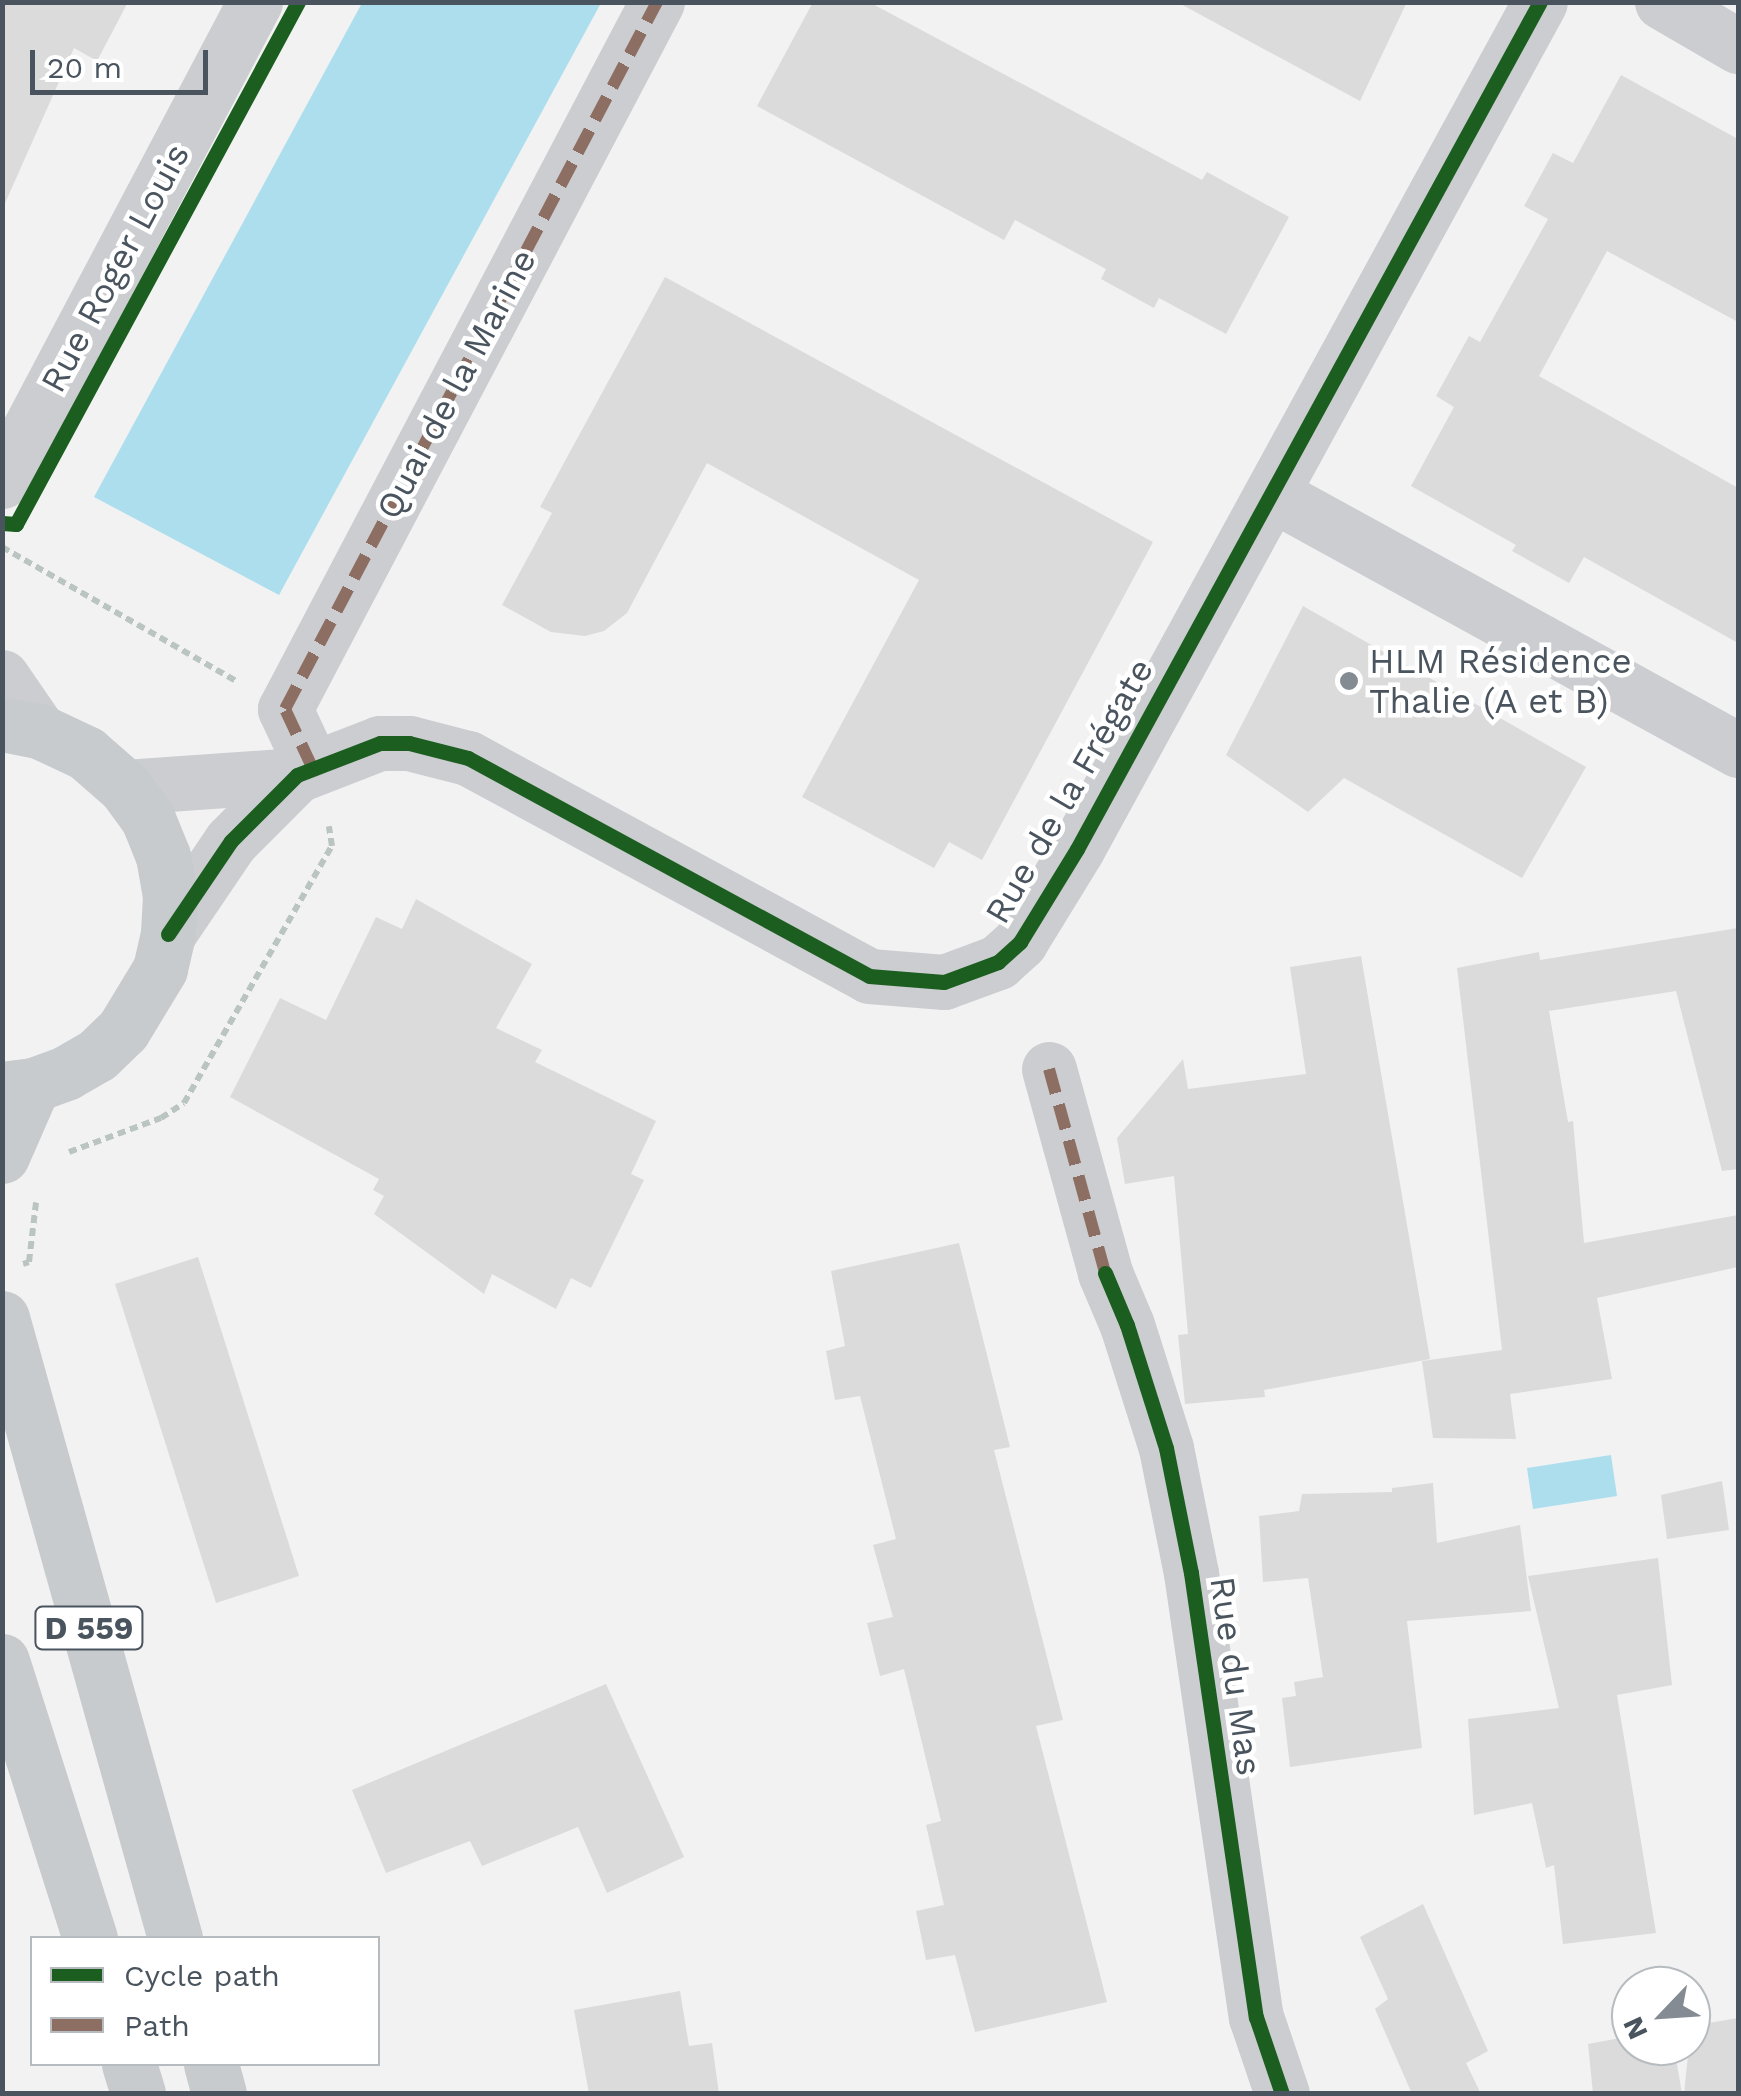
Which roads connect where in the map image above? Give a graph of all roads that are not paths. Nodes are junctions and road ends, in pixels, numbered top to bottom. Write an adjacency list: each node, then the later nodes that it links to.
1 (255, 2): 6 (street, Rue Roger Louis)
2 (657, 2): 11 (street, Quai de la Marine)
3 (1540, 2): 7 (street, Rue de la Frégate)
4 (1662, 2): 5 (street)
5 (1738, 46)
6 (2, 481)
7 (1272, 494): 10 (street); 11 (street, Rue de la Frégate)
8 (2, 677): 9 (street)
9 (21, 728): 12 (main road)
10 (1738, 750)
11 (304, 771): 12 (street, Rue de la Frégate); 13 (street, Rue de la Frégate)
12 (126, 786): 13 (main road)
13 (168, 934): 15 (main road)
14 (1050, 1070): 25 (street, Rue du Mas)
15 (18, 1087): 16 (main road)
16 (2, 1156)
17 (2, 1318): 20 (main road, D 559)
18 (2, 1662): 19 (main road, D 559)
19 (89, 1936)
20 (174, 1936)
21 (130, 2066): 23 (main road)
22 (211, 2066): 24 (main road)
23 (138, 2094)
24 (219, 2094)
25 (1282, 2094)

